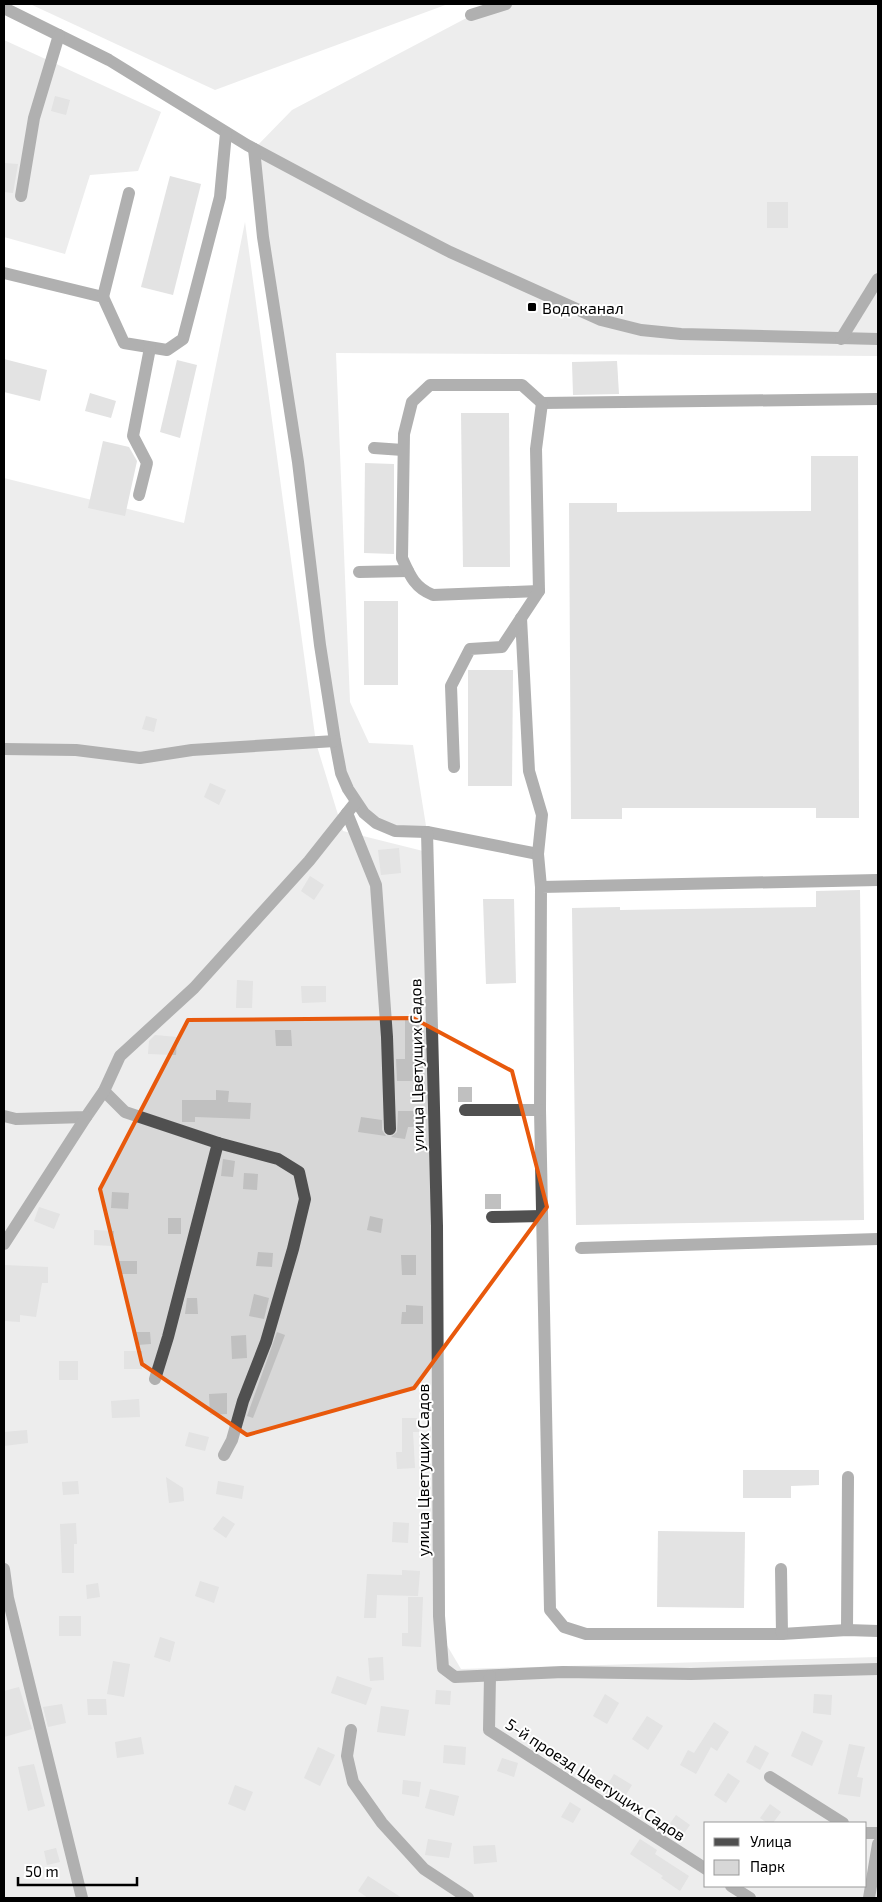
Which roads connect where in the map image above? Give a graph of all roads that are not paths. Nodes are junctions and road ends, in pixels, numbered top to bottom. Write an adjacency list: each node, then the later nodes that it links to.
1 (506, 4): 3 (street)
2 (4, 8): 4 (street)
3 (472, 15)
4 (59, 35): 5 (street); 8 (street)
5 (226, 133): 6 (street); 14 (street)
6 (254, 149): 12 (street); 24 (street)
7 (129, 192): 11 (street)
8 (21, 196)
9 (4, 273): 11 (street)
10 (878, 279): 12 (street)
11 (103, 297): 14 (street)
12 (841, 339): 13 (street)
13 (878, 339)
14 (150, 348): 19 (street)
15 (878, 399): 16 (street)
16 (542, 403): 18 (street); 22 (street)
17 (374, 448): 18 (street)
18 (403, 450): 20 (street)
19 (139, 495)
20 (408, 571): 21 (street); 22 (street)
21 (359, 572)
22 (539, 591): 23 (street)
23 (521, 618): 26 (street); 30 (street)
24 (335, 741): 25 (street); 27 (street)
25 (4, 749)
26 (454, 766)
27 (355, 802): 28 (street); 29 (street)
28 (347, 813): 33 (street); 38 (street)
29 (427, 832): 30 (street); 54 (street, улица Цветущих Садов)
30 (538, 854): 32 (street)
31 (878, 880): 32 (street)
32 (541, 887): 35 (street)
33 (104, 1091): 37 (street); 39 (street)
34 (465, 1110): 35 (street)
35 (540, 1110): 40 (street)
36 (4, 1116): 37 (street)
37 (86, 1117): 43 (street)
38 (390, 1130)
39 (218, 1143): 45 (street); 46 (street)
40 (542, 1216): 41 (street); 52 (street)
41 (492, 1217)
42 (878, 1240): 44 (street)
43 (4, 1244)
44 (581, 1248)
45 (154, 1379)
46 (224, 1455)
47 (848, 1477): 50 (street)
48 (4, 1569): 62 (street)
49 (781, 1569): 52 (street)
50 (847, 1630): 51 (street); 52 (street)
51 (878, 1631)
52 (782, 1634)
53 (878, 1669): 54 (street, улица Цветущих Садов)
54 (490, 1676): 59 (street, 5-й проезд Цветущих Садов)
55 (351, 1730): 63 (street)
56 (770, 1777): 57 (street)
57 (841, 1822)
58 (878, 1844): 60 (street)
59 (704, 1868)
60 (876, 1878): 65 (street)
61 (733, 1887): 64 (street)
62 (82, 1898)
63 (468, 1898)
64 (750, 1898)
65 (869, 1898)

